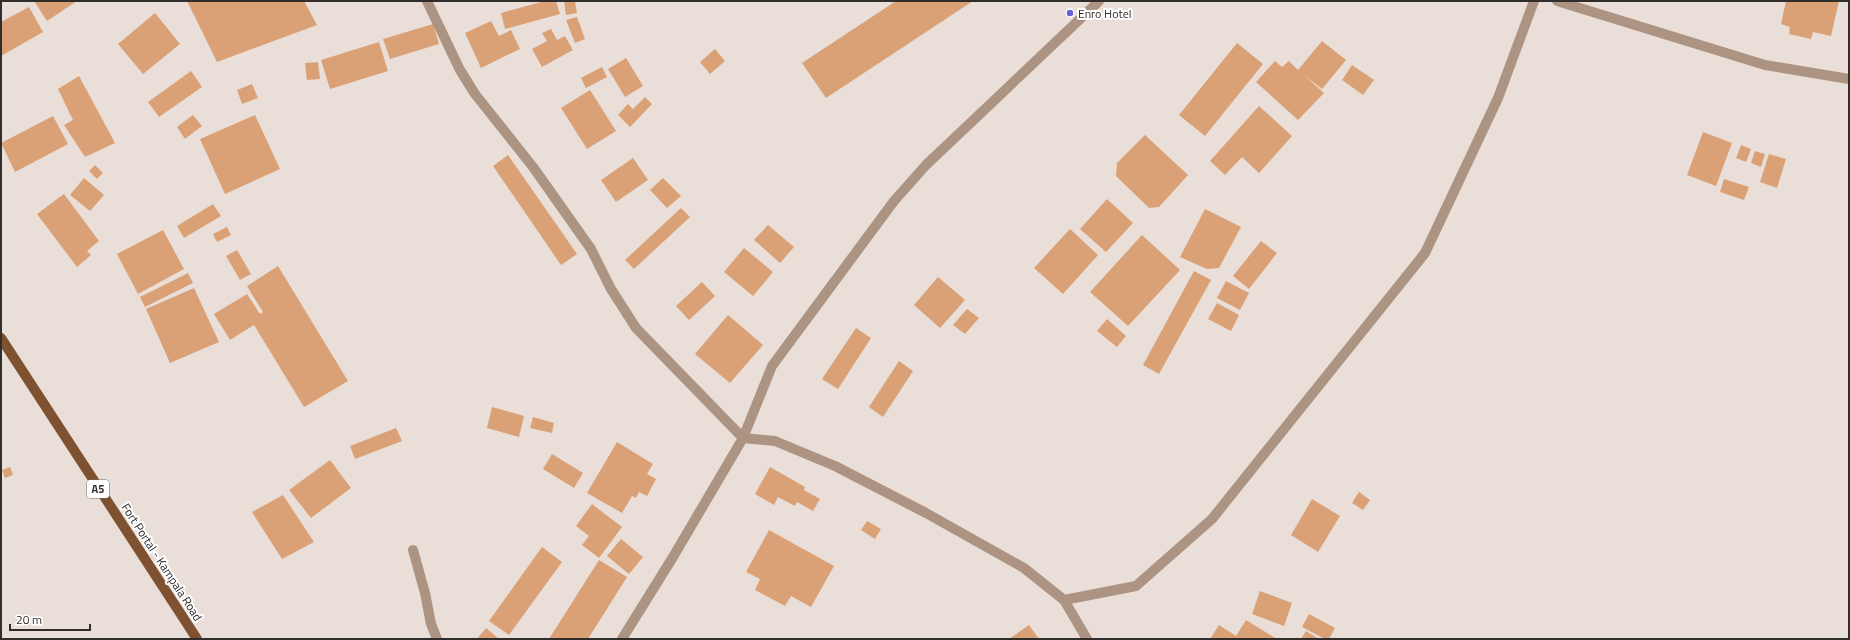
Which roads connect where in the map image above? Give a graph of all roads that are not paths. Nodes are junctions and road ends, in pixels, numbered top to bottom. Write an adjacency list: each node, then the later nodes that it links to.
1 (427, 1): 7 (street)
2 (1099, 1): 7 (street)
3 (1534, 1): 9 (street)
4 (1557, 1): 5 (street)
5 (1849, 78)
6 (1, 338): 10 (main road, Fort Portal - Kampala Road / A5)
7 (743, 438): 9 (street); 12 (street)
8 (413, 550): 11 (street)
9 (1064, 600): 13 (street)
10 (197, 639)
11 (437, 639)
12 (622, 639)
13 (1086, 639)

